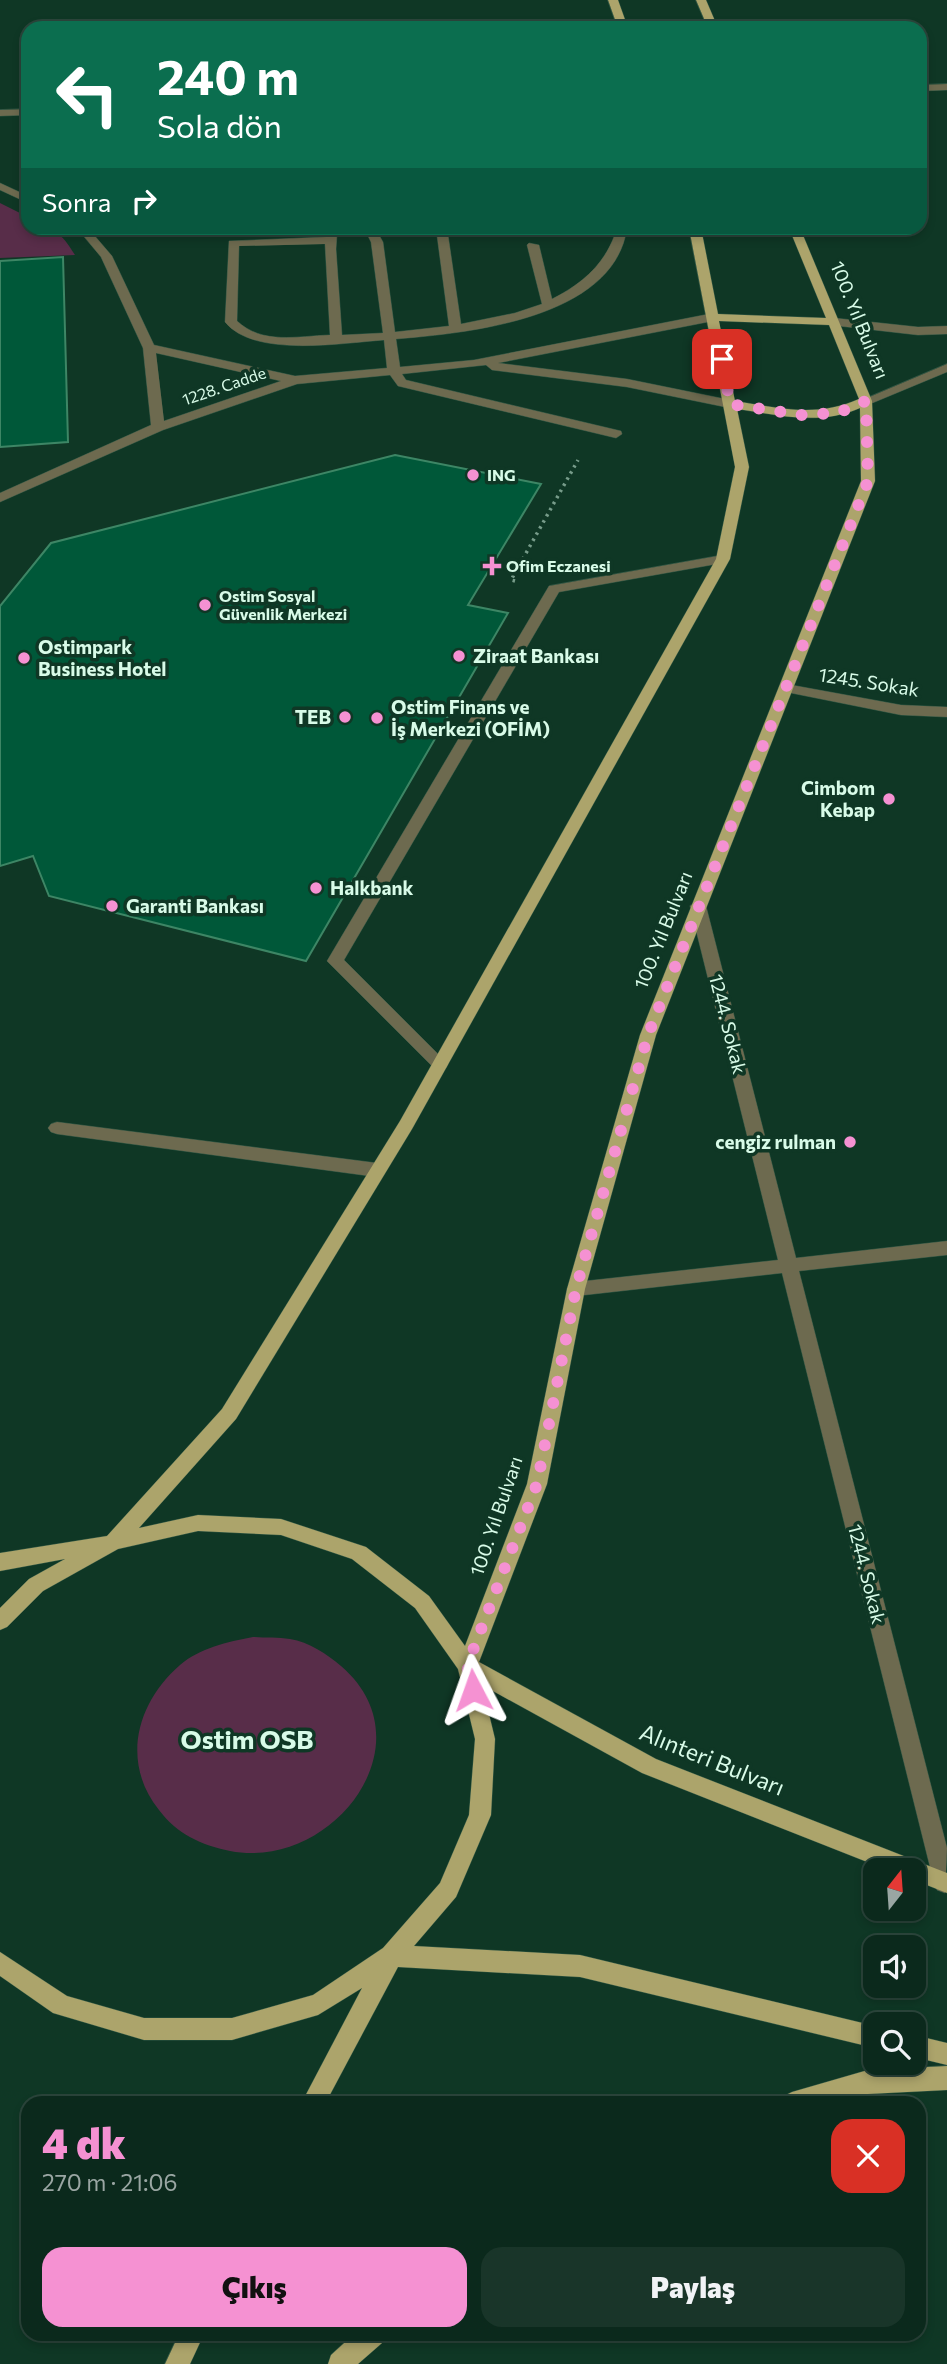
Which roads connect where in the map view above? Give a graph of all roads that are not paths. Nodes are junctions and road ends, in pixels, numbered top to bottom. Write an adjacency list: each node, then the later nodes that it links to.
1 (612, 0): 3 (main road)
2 (701, 0): 4 (main road)
3 (620, 21)
4 (710, 21)
5 (947, 87): 6 (street)
6 (927, 88)
7 (21, 112): 8 (street)
8 (0, 113)
9 (0, 186): 10 (street)
10 (21, 196)
11 (88, 235): 27 (street)
12 (304, 235): 26 (street)
13 (330, 235): 26 (street)
14 (372, 235): 25 (street)
15 (442, 235): 23 (street)
16 (619, 235): 20 (street)
17 (696, 235): 21 (main road)
18 (799, 235): 22 (main road, 100. Yıl Bulvarı)
19 (533, 245): 20 (street)
20 (548, 306): 23 (street)
21 (714, 317): 22 (main road); 28 (street, 1228. Cadde); 33 (main road)
22 (834, 322): 24 (street); 32 (main road, 100. Yıl Bulvarı)
23 (455, 327): 25 (street)
24 (947, 330)
25 (389, 336): 26 (street); 30 (street)
26 (336, 338)
27 (149, 348): 31 (street); 34 (street)
28 (474, 364): 30 (street, 1228. Cadde); 33 (street, 1228. Cadde)
29 (947, 368): 32 (street)
30 (394, 372): 31 (street, 1228. Cadde); 35 (street)
31 (295, 380): 34 (street, 1228. Cadde)
32 (866, 401): 33 (main road); 38 (main road, 100. Yıl Bulvarı)
33 (730, 404): 37 (main road)
34 (158, 427): 36 (street, 1228. Cadde)
35 (616, 434)
36 (0, 498)
37 (723, 559): 41 (main road); 41 (street)
38 (786, 688): 39 (street, 1245. Sokak); 40 (main road, 100. Yıl Bulvarı)
39 (947, 712)
40 (698, 906): 45 (street, 1244. Sokak); 46 (main road, 100. Yıl Bulvarı)
41 (440, 1064): 43 (main road)
42 (57, 1128): 43 (street)
43 (377, 1170): 47 (main road)
44 (947, 1248): 45 (street)
45 (789, 1265): 46 (street); 51 (street, 1244. Sokak)
46 (576, 1289): 50 (main road, 100. Yıl Bulvarı)
47 (114, 1542): 48 (main road); 49 (main road); 50 (main road)
48 (0, 1562)
49 (0, 1620)
50 (467, 1666): 51 (main road, Alınteri Bulvarı); 52 (main road)
51 (946, 1883)
52 (391, 1956): 53 (main road); 54 (main road); 58 (main road)
53 (0, 1963)
54 (863, 2034)
55 (926, 2049): 56 (main road)
56 (947, 2054)
57 (947, 2078): 59 (main road)
58 (316, 2096)
59 (819, 2096)
60 (188, 2341): 62 (main road)
61 (365, 2341): 63 (main road)
62 (177, 2364)
63 (340, 2364)

